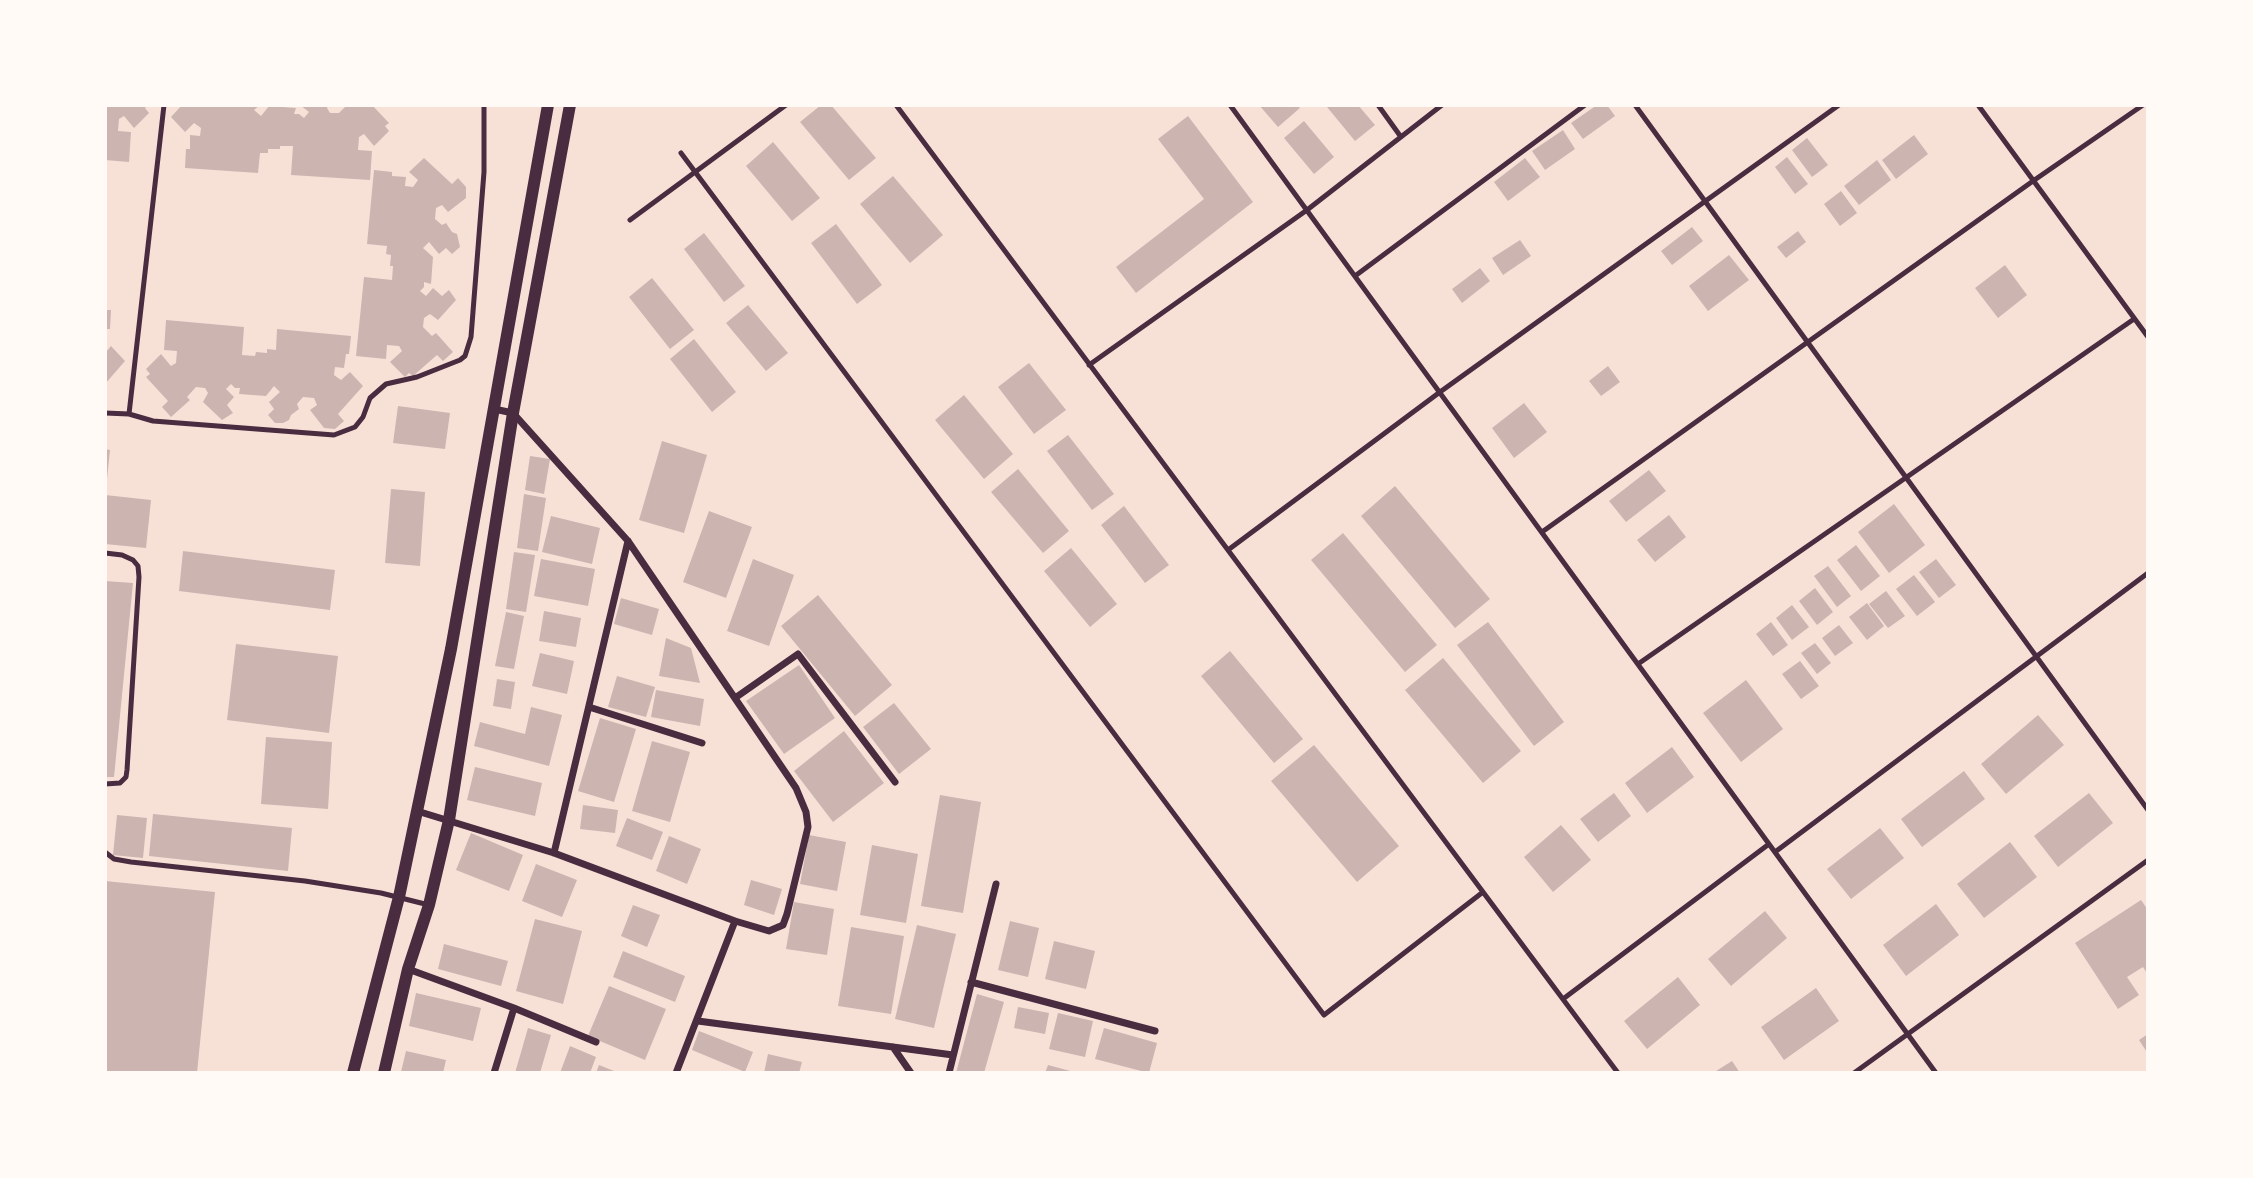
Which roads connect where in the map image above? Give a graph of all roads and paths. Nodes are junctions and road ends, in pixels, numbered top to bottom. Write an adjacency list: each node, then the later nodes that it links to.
1 (164, 105): 31 (lane)
2 (484, 105): 31 (lane)
3 (548, 105): 28 (street)
4 (570, 105): 30 (street)
5 (786, 105): 17 (lane)
6 (896, 105): 26 (lane)
7 (1230, 105): 20 (lane)
8 (1378, 105): 15 (lane)
9 (1442, 105): 15 (lane)
10 (1585, 105): 22 (lane)
11 (1635, 105): 19 (lane)
12 (1839, 105): 19 (lane)
13 (1978, 105): 18 (lane)
14 (2143, 105): 18 (lane)
15 (1401, 136): 20 (lane)
16 (681, 153): 17 (lane)
17 (694, 173): 21 (lane); 54 (lane)
18 (2033, 181): 23 (lane); 25 (lane)
19 (1705, 201): 25 (lane); 27 (lane)
20 (1307, 209): 22 (lane); 26 (lane)
21 (630, 220)
22 (1355, 276): 27 (lane)
23 (2134, 319): 24 (lane); 32 (lane)
24 (2148, 337)
25 (1808, 342): 32 (lane); 33 (lane)
26 (1089, 365): 35 (lane)
27 (1440, 392): 33 (lane); 35 (lane)
28 (494, 409): 30 (street); 46 (street)
29 (105, 413): 31 (lane)
30 (513, 413): 34 (street); 47 (street)
31 (129, 414)
32 (1906, 477): 38 (lane); 39 (lane)
33 (1542, 532): 39 (lane)
34 (628, 541): 40 (street); 41 (street)
35 (1228, 550): 54 (lane)
36 (105, 553): 44 (lane)
37 (2148, 573): 38 (lane)
38 (2036, 656): 45 (lane); 50 (lane)
39 (1638, 664): 48 (lane)
40 (735, 698): 43 (street); 57 (street)
41 (589, 707): 42 (street); 51 (street)
42 (702, 743)
43 (895, 782)
44 (105, 784)
45 (2148, 810)
46 (417, 811): 47 (street); 55 (street)
47 (449, 820): 51 (street); 56 (street)
48 (1769, 844): 50 (lane); 60 (lane)
49 (105, 852): 55 (lane)
50 (1774, 852): 64 (lane)
51 (554, 853): 57 (street)
52 (2148, 860): 64 (lane)
53 (996, 884): 59 (street)
54 (1482, 892): 60 (lane)
55 (399, 897): 56 (lane); 68 (street)
56 (429, 905): 58 (street)
57 (735, 921): 62 (street)
58 (408, 969): 61 (street); 69 (street)
59 (971, 982): 63 (street); 67 (street)
60 (1563, 999): 74 (lane)
61 (514, 1008): 65 (street); 70 (street)
62 (698, 1021): 66 (street); 71 (street)
63 (1155, 1031)
64 (1908, 1034): 75 (lane); 76 (lane)
65 (596, 1042)
66 (893, 1047): 67 (street); 72 (street)
67 (953, 1055): 73 (street)
68 (353, 1073)
69 (384, 1073)
70 (494, 1073)
71 (676, 1073)
72 (911, 1073)
73 (949, 1073)
74 (1618, 1073)
75 (1854, 1073)
76 (1936, 1073)

